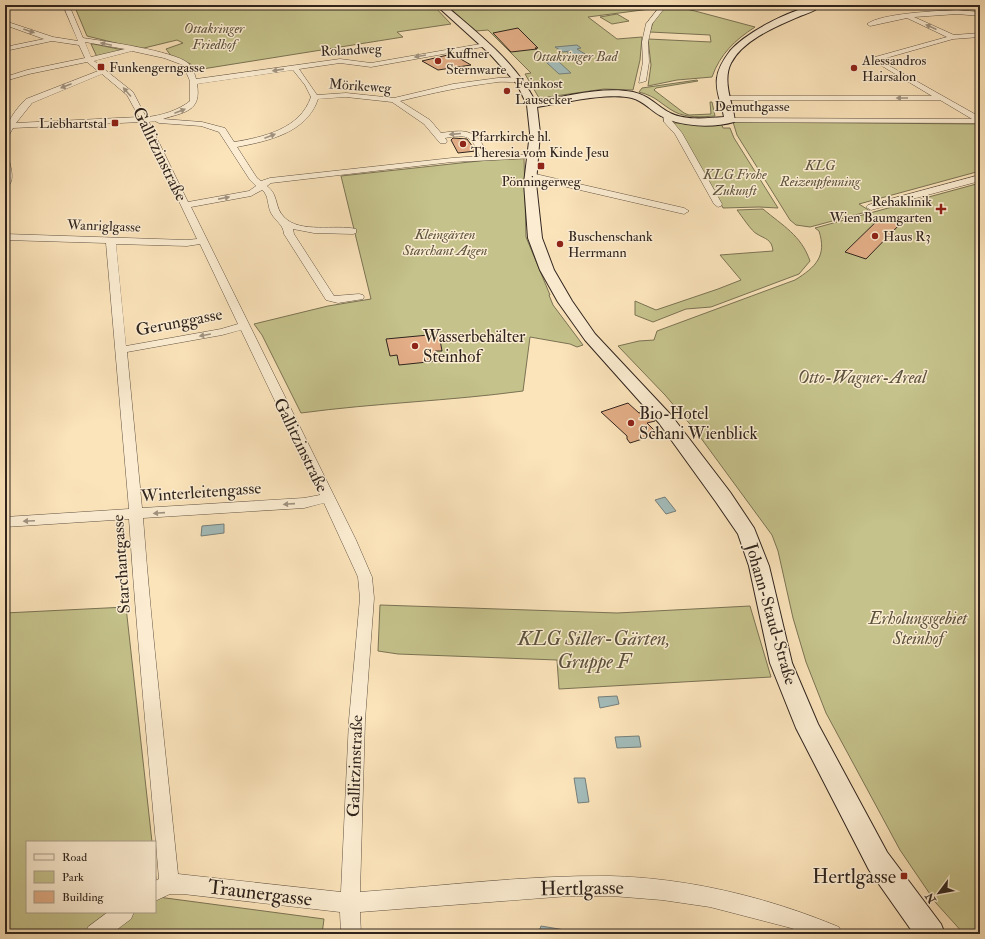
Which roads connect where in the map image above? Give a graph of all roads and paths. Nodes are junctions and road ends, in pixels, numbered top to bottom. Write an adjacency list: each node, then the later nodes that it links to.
1 (66, 5): 12 (street, Gallitzinstraße)
2 (440, 5): 13 (street, Johann-Staud-Straße)
3 (664, 5): 21 (street)
4 (818, 5): 24 (street)
5 (980, 14): 6 (street)
6 (909, 17): 8 (street); 10 (street, one-way to 6)
7 (5, 23): 11 (street, one-way to 11)
8 (870, 24)
9 (980, 35): 10 (street)
10 (953, 37): 25 (street)
11 (53, 39): 12 (street); 14 (street)
12 (81, 41): 15 (street, one-way to 12); 16 (street, Gallitzinstraße)
13 (486, 45): 17 (street, Rolandweg, one-way to 17); 20 (street, Johann-Staud-Straße)
14 (5, 49)
15 (131, 49): 16 (street); 22 (street)
16 (89, 60): 18 (street, Gallitzinstraße); 19 (street)
17 (295, 68): 22 (street, Rolandweg, one-way to 22); 23 (street)
18 (102, 72): 29 (street, Gallitzinstraße, one-way to 18); 32 (street, one-way to 32)
19 (5, 79)
20 (518, 79): 26 (street); 27 (street, Johann-Staud-Straße)
21 (642, 81)
22 (193, 82): 29 (street, one-way to 22)
23 (314, 96): 26 (street, Mörikeweg); 35 (street, one-way to 23)
24 (724, 98): 25 (street, one-way to 24); 30 (street)
25 (941, 98): 31 (street)
26 (394, 100): 34 (street, Mörikeweg)
27 (532, 105): 28 (street, Demuthgasse); 36 (street, Johann-Staud-Straße)
28 (666, 114): 30 (street, Demuthgasse); 44 (street)
29 (144, 120): 32 (street); 35 (street); 45 (street, Gallitzinstraße)
30 (730, 120): 31 (street, Demuthgasse)
31 (980, 121)
32 (11, 126): 33 (street)
33 (5, 135)
34 (442, 140): 37 (street, one-way to 34); 39 (street, Mörikeweg)
35 (233, 145): 42 (street)
36 (533, 156): 37 (street); 40 (street, Johann-Staud-Straße)
37 (485, 157): 39 (street)
38 (5, 160): 43 (street)
39 (452, 160): 42 (street)
40 (531, 176): 47 (street); 65 (street, Johann-Staud-Straße)
41 (980, 178): 46 (street)
42 (261, 184): 45 (street, one-way to 42); 48 (street)
43 (5, 185)
44 (718, 204)
45 (186, 205): 52 (street, Gallitzinstraße)
46 (871, 207)
47 (684, 211)
48 (288, 225): 49 (street); 53 (street)
49 (353, 231)
50 (5, 237): 51 (street, Wanriglgasse)
51 (111, 241): 52 (street, Wanriglgasse); 55 (street, Starchantgasse)
52 (202, 241): 54 (street, Gallitzinstraße)
53 (359, 297)
54 (243, 326): 55 (street, Gerunggasse, one-way to 55); 56 (street, Gallitzinstraße)
55 (121, 350): 57 (street, Starchantgasse)
56 (327, 498): 57 (street, Winterleitengasse, one-way to 57); 60 (street, Gallitzinstraße)
57 (136, 514): 58 (street, Winterleitengasse, one-way to 58); 59 (street, Starchantgasse)
58 (5, 522)
59 (162, 888): 60 (street, Traunergasse)
60 (350, 903): 63 (street, Gallitzinstraße); 64 (street, Hertlgasse)
61 (123, 913): 62 (street)
62 (95, 934)
63 (351, 934)
64 (832, 934)
65 (931, 934)

